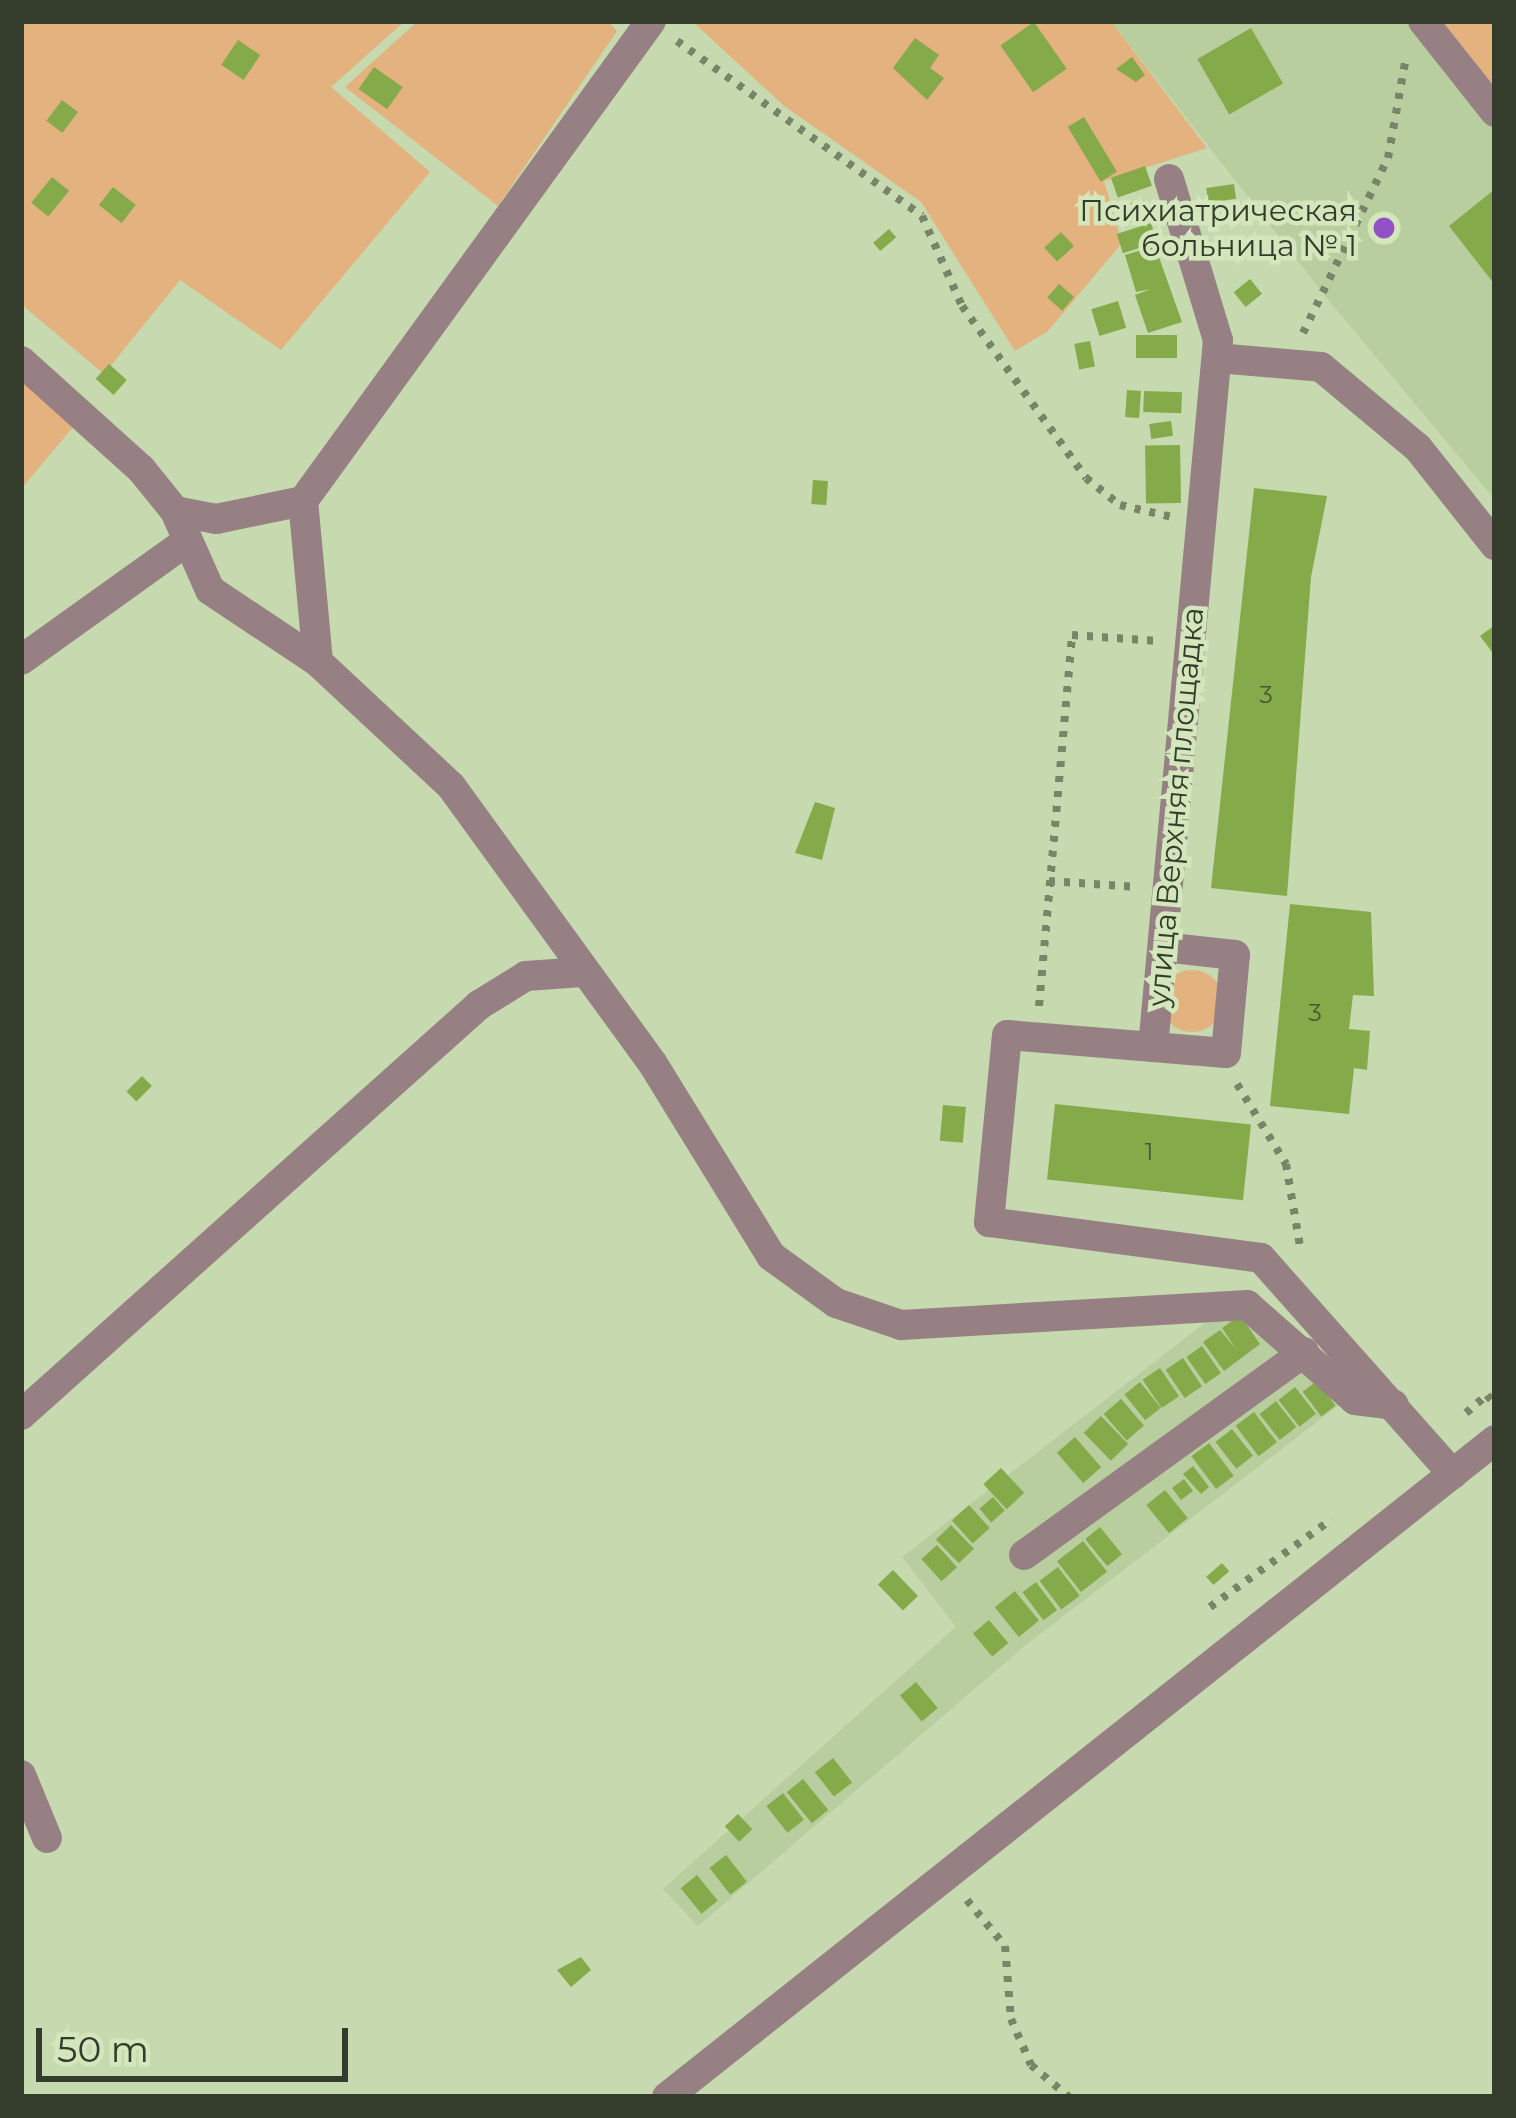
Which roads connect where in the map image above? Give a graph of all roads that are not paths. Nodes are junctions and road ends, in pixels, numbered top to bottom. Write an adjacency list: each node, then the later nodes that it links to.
1 (651, 21): 7 (street)
2 (1416, 32): 3 (street)
3 (1495, 112)
4 (1169, 179): 5 (street, улица Верхняя площадка)
5 (1216, 358): 10 (street); 13 (street, улица Верхняя площадка)
6 (21, 362): 8 (street)
7 (303, 501): 8 (street); 12 (street)
8 (175, 511): 9 (street)
9 (183, 544): 11 (street); 12 (street)
10 (1495, 544)
11 (21, 660)
12 (318, 662): 14 (street)
13 (1163, 947): 15 (street, улица Верхняя площадка); 15 (street)
14 (583, 972): 16 (street); 18 (street)
15 (1153, 1047): 17 (street, улица Верхняя площадка)
16 (1304, 1352): 17 (street); 21 (street)
17 (1394, 1405): 20 (street)
18 (21, 1415)
19 (1495, 1440): 20 (street)
20 (1453, 1474): 24 (street)
21 (1024, 1555)
22 (21, 1775): 23 (street)
23 (47, 1838)
24 (667, 2097)

